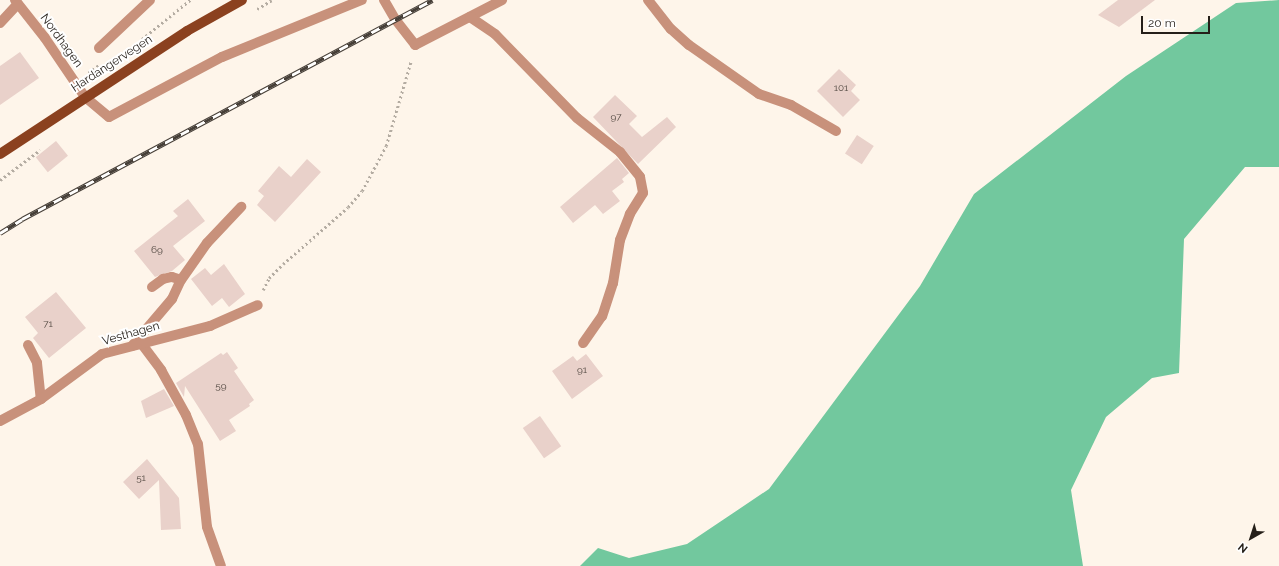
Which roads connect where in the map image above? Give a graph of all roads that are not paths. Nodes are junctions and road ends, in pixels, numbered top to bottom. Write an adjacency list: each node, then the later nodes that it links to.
1 (150, 0): 10 (street)
2 (242, 0): 11 (main road, Hardangervegen)
3 (362, 0): 11 (street, Nordhagen)
4 (384, 0): 8 (street)
5 (502, 0): 8 (street)
6 (648, 0): 12 (street)
7 (16, 2): 9 (street); 11 (street, Nordhagen)
8 (470, 18): 18 (street)
9 (0, 24)
10 (99, 48)
11 (86, 97): 13 (main road, Hardangervegen)
12 (836, 131)
13 (0, 154)
14 (241, 207): 15 (street)
15 (181, 280): 16 (street); 20 (street)
16 (152, 287)
17 (258, 306): 20 (street, Vesthagen)
18 (583, 343)
19 (28, 345): 21 (street)
20 (136, 345): 21 (street, Vesthagen); 23 (street)
21 (41, 399): 22 (street, Vesthagen)
22 (0, 421)
23 (221, 566)

